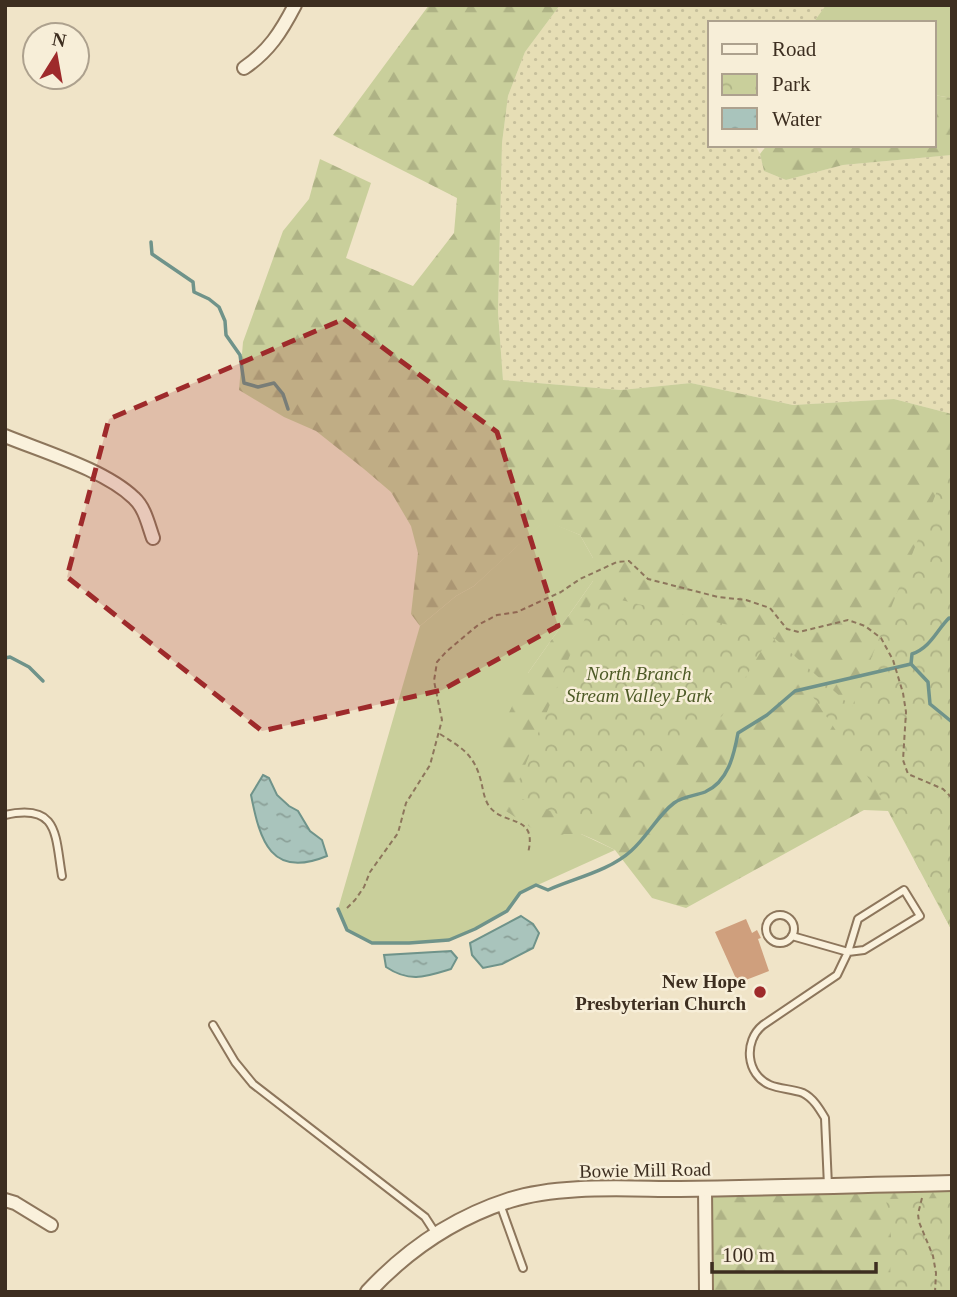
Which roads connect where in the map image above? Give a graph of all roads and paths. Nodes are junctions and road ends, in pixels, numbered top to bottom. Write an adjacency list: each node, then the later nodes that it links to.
1 (295, 5): 2 (street)
2 (244, 68)
3 (5, 436): 4 (street)
4 (153, 538)
5 (439, 734): 6 (path); 8 (path); 10 (path)
6 (952, 798)
7 (5, 815): 9 (lane)
8 (528, 853)
9 (62, 876)
10 (347, 908)
11 (792, 936): 11 (lane); 12 (lane)
12 (848, 952): 12 (lane); 16 (lane)
13 (213, 1025): 21 (lane)
14 (952, 1183): 15 (street, Bowie Mill Road)
15 (925, 1184): 16 (street, Bowie Mill Road); 25 (path)
16 (828, 1186): 17 (street, Bowie Mill Road)
17 (705, 1189): 19 (street, Bowie Mill Road); 24 (street)
18 (5, 1200): 20 (street)
19 (499, 1204): 21 (street, Bowie Mill Road); 22 (lane)
20 (51, 1225)
21 (436, 1234): 23 (street, Bowie Mill Road)
22 (523, 1268)
23 (368, 1292)
24 (706, 1292)
25 (935, 1292)

